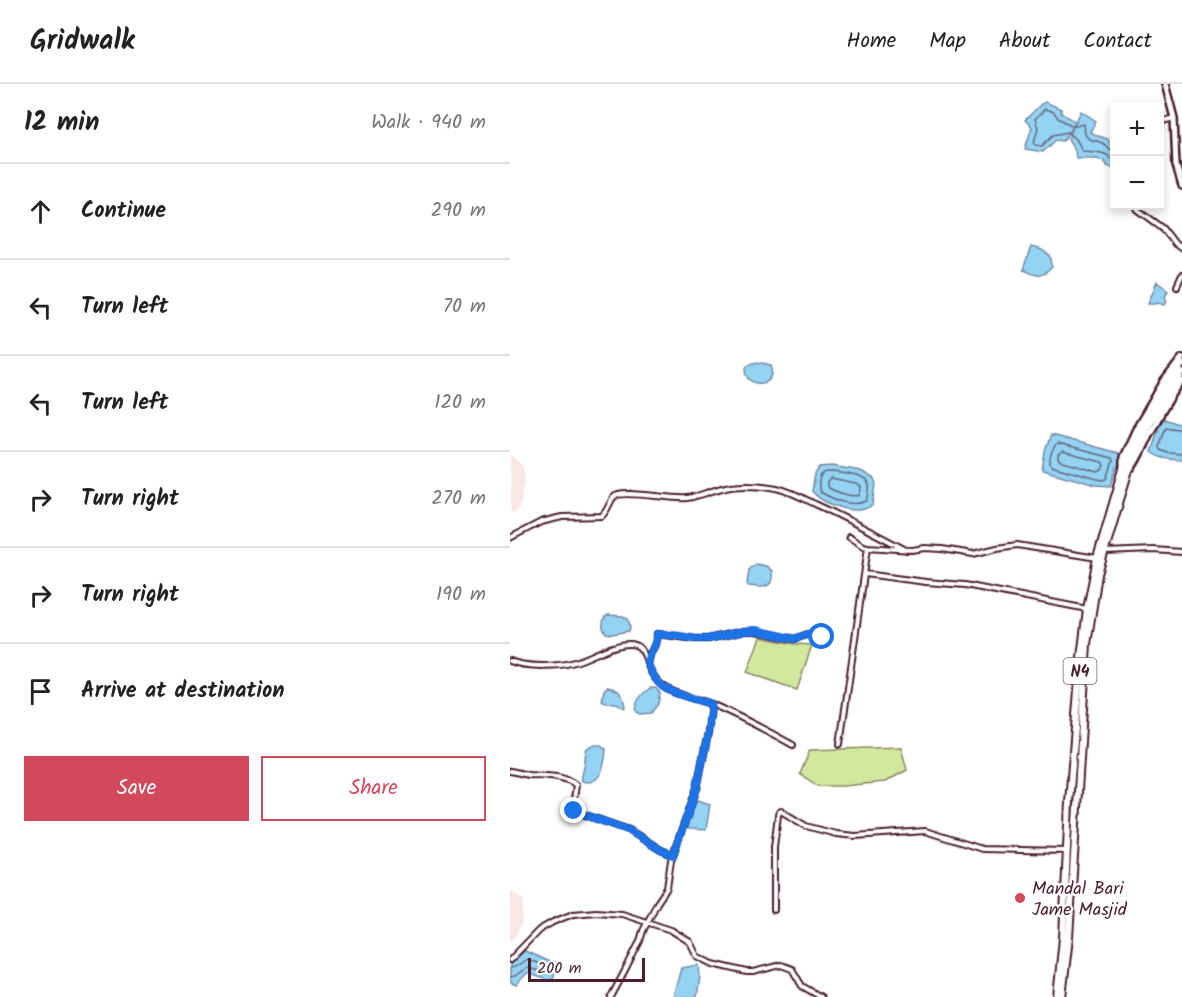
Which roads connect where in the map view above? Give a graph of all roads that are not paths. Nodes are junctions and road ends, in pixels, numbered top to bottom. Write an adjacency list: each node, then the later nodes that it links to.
1 (1165, 84): 2 (main road)
2 (1174, 118): 3 (street); 4 (main road)
3 (1164, 121)
4 (1182, 186)
5 (1138, 210): 6 (street)
6 (1182, 249)
7 (1182, 275): 8 (street)
8 (1177, 286)
9 (1182, 358): 15 (main road)
10 (1182, 364): 15 (highway, N4)
11 (1182, 373): 15 (highway, N4)
12 (1182, 381): 13 (main road)
13 (1176, 388): 14 (street); 15 (main road)
14 (1182, 394)
15 (1125, 471): 20 (highway, N4); 22 (highway, N4)
16 (849, 537): 18 (street)
17 (510, 538): 19 (street)
18 (868, 547): 19 (street); 23 (street)
19 (906, 550): 22 (street)
20 (1104, 552): 21 (street); 32 (highway, N4)
21 (1182, 552)
22 (1097, 558): 24 (highway, N4)
23 (865, 574): 24 (street); 29 (street)
24 (1087, 609): 32 (highway, N4)
25 (822, 637): 27 (street)
26 (510, 661): 27 (street)
27 (647, 661): 28 (street)
28 (711, 704): 30 (street); 34 (street)
29 (840, 744)
30 (793, 745)
31 (510, 771): 34 (street)
32 (1075, 775): 33 (highway, N4); 41 (highway, N4)
33 (1067, 851): 35 (street); 40 (highway, N4)
34 (673, 855): 36 (street)
35 (774, 910)
36 (647, 922): 37 (street); 38 (street); 39 (street)
37 (510, 960)
38 (611, 997)
39 (821, 997)
40 (1057, 997)
41 (1062, 997)

